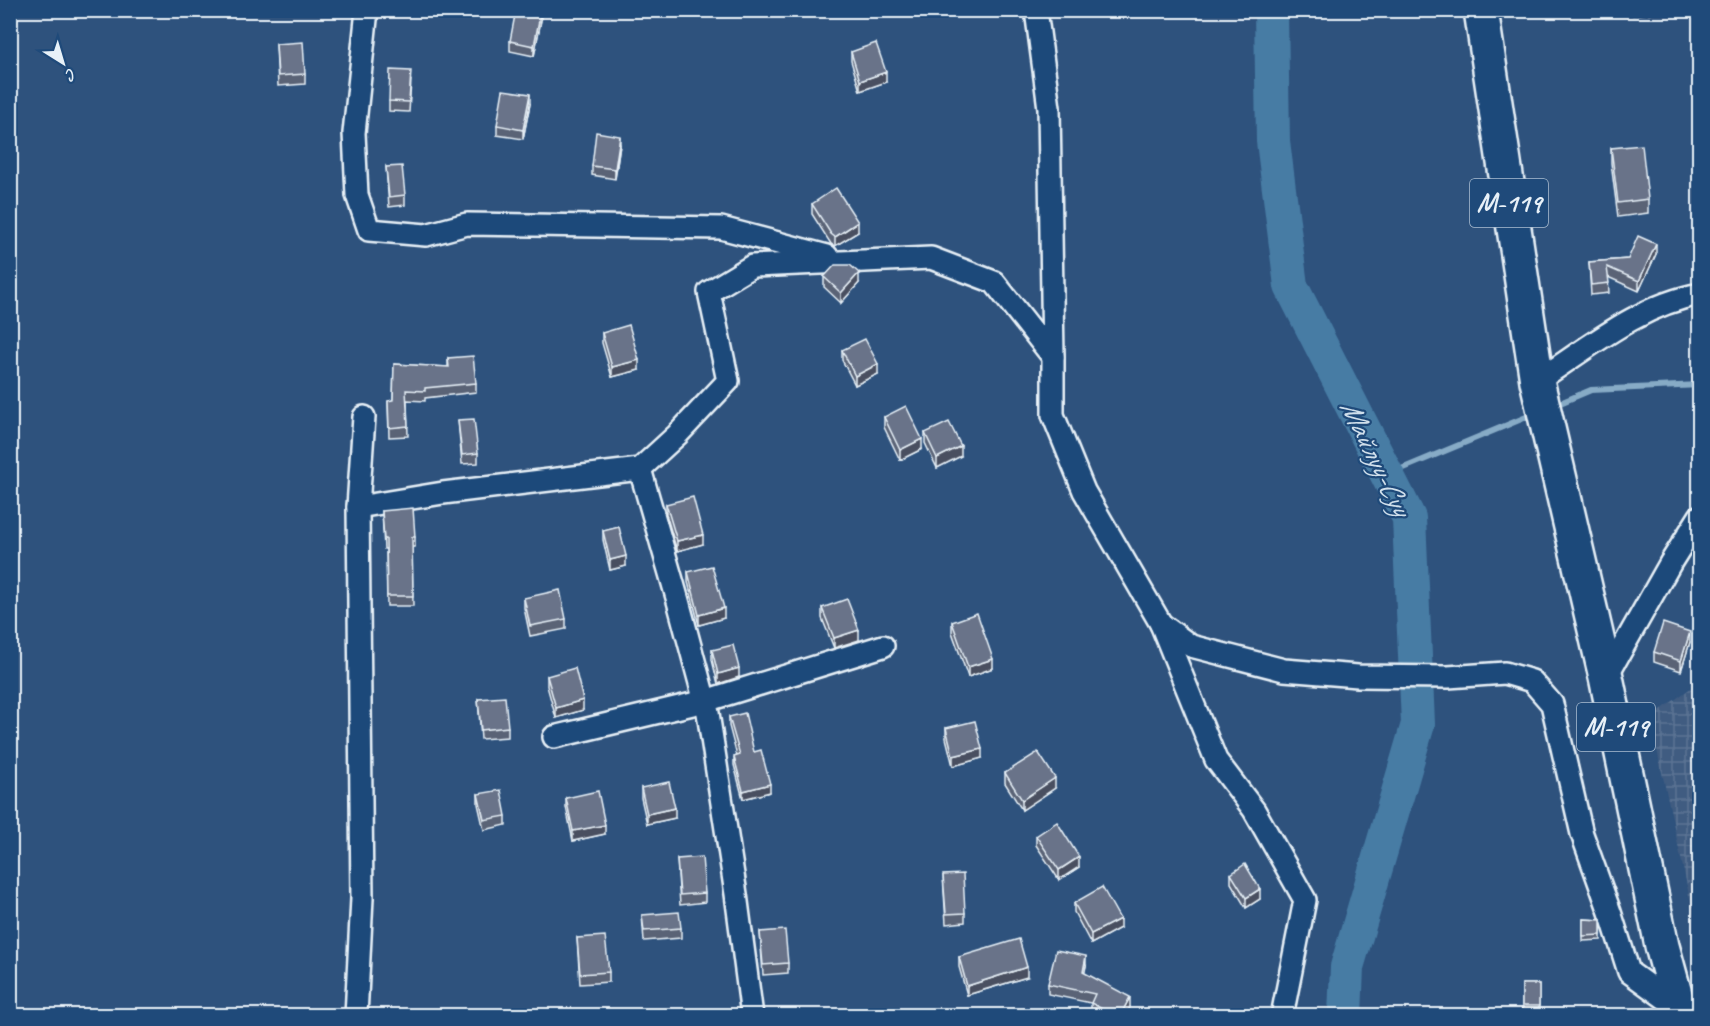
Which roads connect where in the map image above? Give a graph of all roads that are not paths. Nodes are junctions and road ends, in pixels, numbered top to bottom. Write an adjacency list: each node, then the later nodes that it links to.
1 (367, 10): 4 (street)
2 (1036, 10): 6 (street)
3 (1481, 10): 7 (main road, М-119)
4 (847, 262): 6 (street); 9 (street)
5 (1700, 294): 7 (street)
6 (1053, 357): 12 (street)
7 (1539, 388): 14 (main road, М-119)
8 (364, 417): 10 (street)
9 (640, 469): 10 (street); 15 (street)
10 (358, 507): 18 (street)
11 (1700, 516): 14 (street)
12 (1161, 624): 17 (street); 20 (street)
13 (883, 646): 15 (street)
14 (1606, 677): 17 (main road, М-119)
15 (705, 701): 16 (street); 19 (street)
16 (554, 737)
17 (1681, 1012)
18 (356, 1016)
19 (752, 1016)
20 (1282, 1016)

